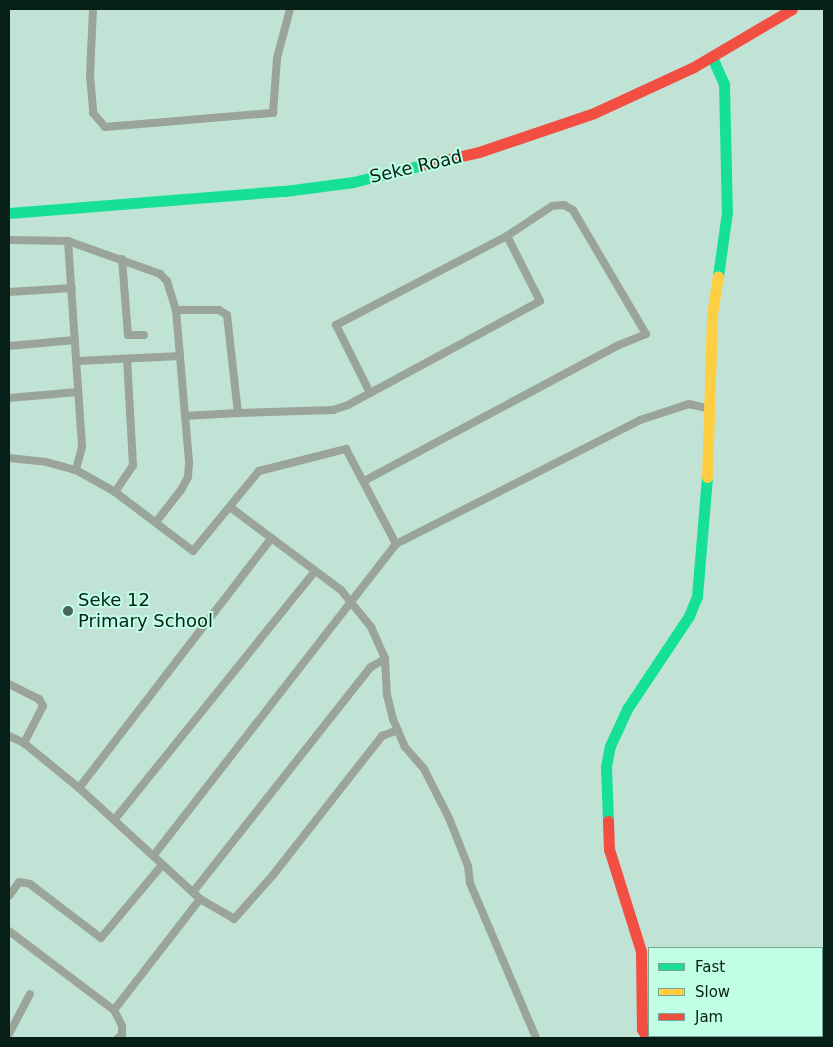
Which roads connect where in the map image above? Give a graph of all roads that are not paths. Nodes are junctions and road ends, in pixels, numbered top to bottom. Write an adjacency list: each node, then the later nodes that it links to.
1 (93, 9): 2 (street)
2 (290, 9)
3 (792, 9): 4 (street, Seke Road)
4 (712, 57): 5 (street, Seke Road); 22 (street)
5 (9, 212)
6 (507, 236): 20 (street); 20 (street); 27 (street)
7 (9, 240): 8 (street)
8 (68, 240): 9 (street); 10 (street)
9 (122, 259): 12 (street); 13 (street)
10 (72, 288): 11 (street); 14 (street)
11 (9, 292)
12 (176, 310): 16 (street); 23 (street)
13 (144, 335)
14 (75, 340): 15 (street); 18 (street)
15 (9, 346)
16 (180, 356): 17 (street); 24 (street)
17 (127, 359): 18 (street); 28 (street)
18 (77, 361): 19 (street)
19 (78, 392): 21 (street); 26 (street)
20 (370, 393): 23 (street)
21 (9, 398)
22 (706, 408): 32 (street); 53 (street)
23 (238, 413): 24 (street)
24 (185, 416): 30 (street)
25 (9, 458): 26 (street)
26 (76, 470): 28 (street)
27 (364, 481): 29 (street); 32 (street)
28 (115, 492): 30 (street)
29 (230, 507): 30 (street); 31 (street)
30 (156, 522)
31 (270, 539): 33 (street); 40 (street)
32 (396, 544): 34 (street)
33 (315, 571): 34 (street); 41 (street)
34 (352, 600): 35 (street); 42 (street)
35 (385, 659): 37 (street); 44 (street)
36 (9, 684): 39 (street)
37 (398, 730): 46 (street); 52 (street)
38 (9, 736): 39 (street)
39 (24, 744): 40 (street)
40 (79, 788): 41 (street)
41 (115, 819): 42 (street)
42 (153, 856): 43 (street)
43 (162, 865): 44 (street); 45 (street)
44 (193, 892): 46 (street)
45 (9, 896)
46 (200, 899): 49 (street)
47 (9, 931): 49 (street)
48 (30, 994): 50 (street)
49 (114, 1010): 51 (street)
50 (9, 1034)
51 (118, 1038)
52 (536, 1038)
53 (647, 1038)

